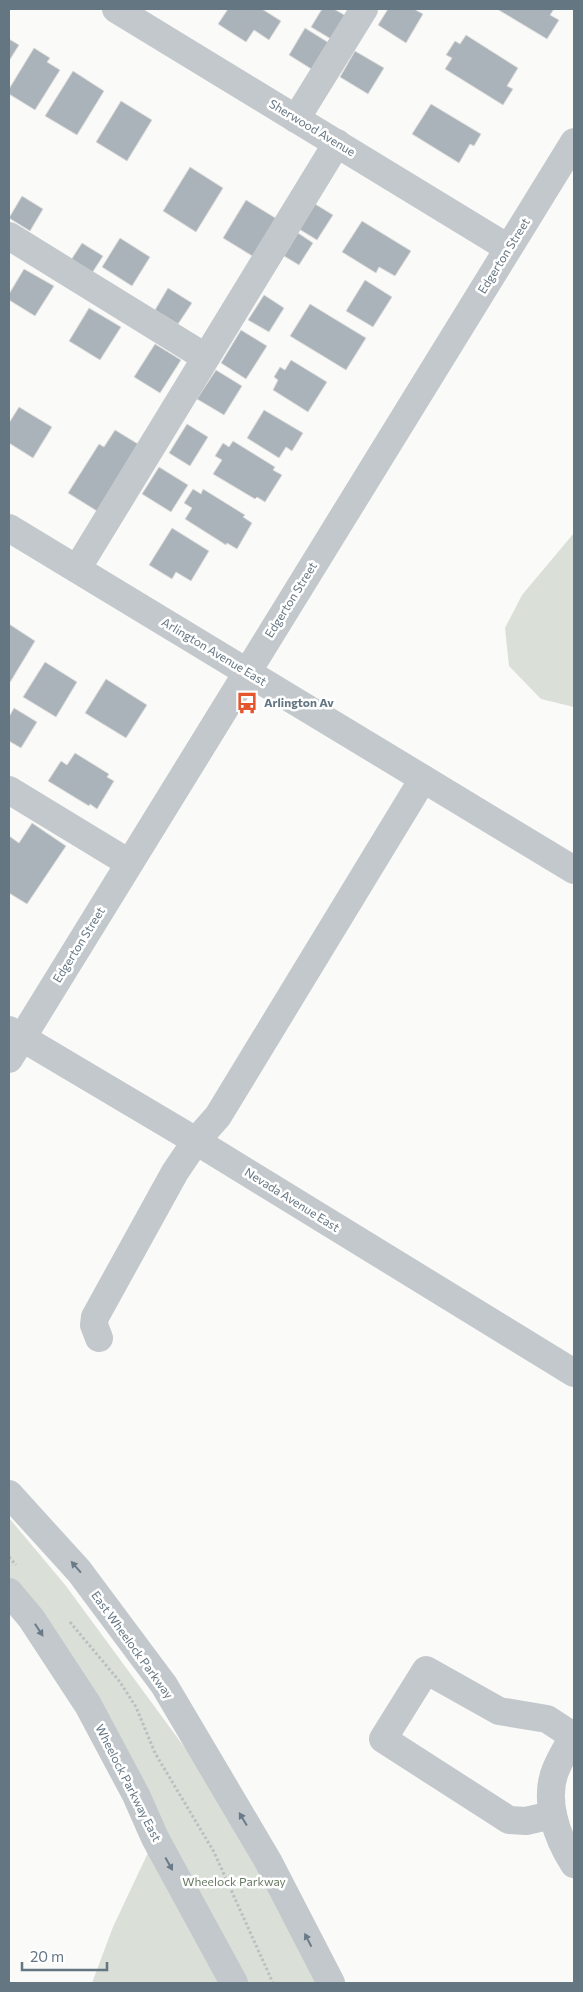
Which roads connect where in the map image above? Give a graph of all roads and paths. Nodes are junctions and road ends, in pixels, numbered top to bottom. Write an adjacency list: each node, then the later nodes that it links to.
1 (364, 9): 3 (street)
2 (128, 12): 3 (street, Sherwood Avenue)
3 (296, 119): 5 (street, Sherwood Avenue)
4 (574, 142): 7 (street, Edgerton Street)
5 (337, 143): 7 (street, Sherwood Avenue); 8 (street)
6 (9, 236): 8 (street)
7 (508, 248): 11 (street, Edgerton Street)
8 (205, 357): 10 (street)
9 (9, 528): 10 (street, Arlington Avenue East)
10 (77, 569): 11 (street, Arlington Avenue East)
11 (247, 672): 12 (street, Arlington Avenue East); 14 (street, Edgerton Street)
12 (423, 778): 15 (street, Arlington Avenue East); 17 (street)
13 (9, 790): 14 (street)
14 (129, 863): 16 (street, Edgerton Street)
15 (574, 870)
16 (13, 1042): 17 (street, Nevada Avenue East)
17 (196, 1141): 18 (street); 19 (street, Nevada Avenue East)
18 (99, 1338)
19 (574, 1373)
20 (9, 1494): 29 (street, East Wheelock Parkway, one-way to 20)
21 (9, 1557): 22 (path)
22 (15, 1581): 27 (street, Wheelock Parkway East, one-way to 27)
23 (68, 1620): 28 (path)
24 (574, 1736): 25 (street); 25 (street)
25 (552, 1815): 26 (street)
26 (574, 1864)
27 (234, 1983)
28 (273, 1983)
29 (331, 1983)

